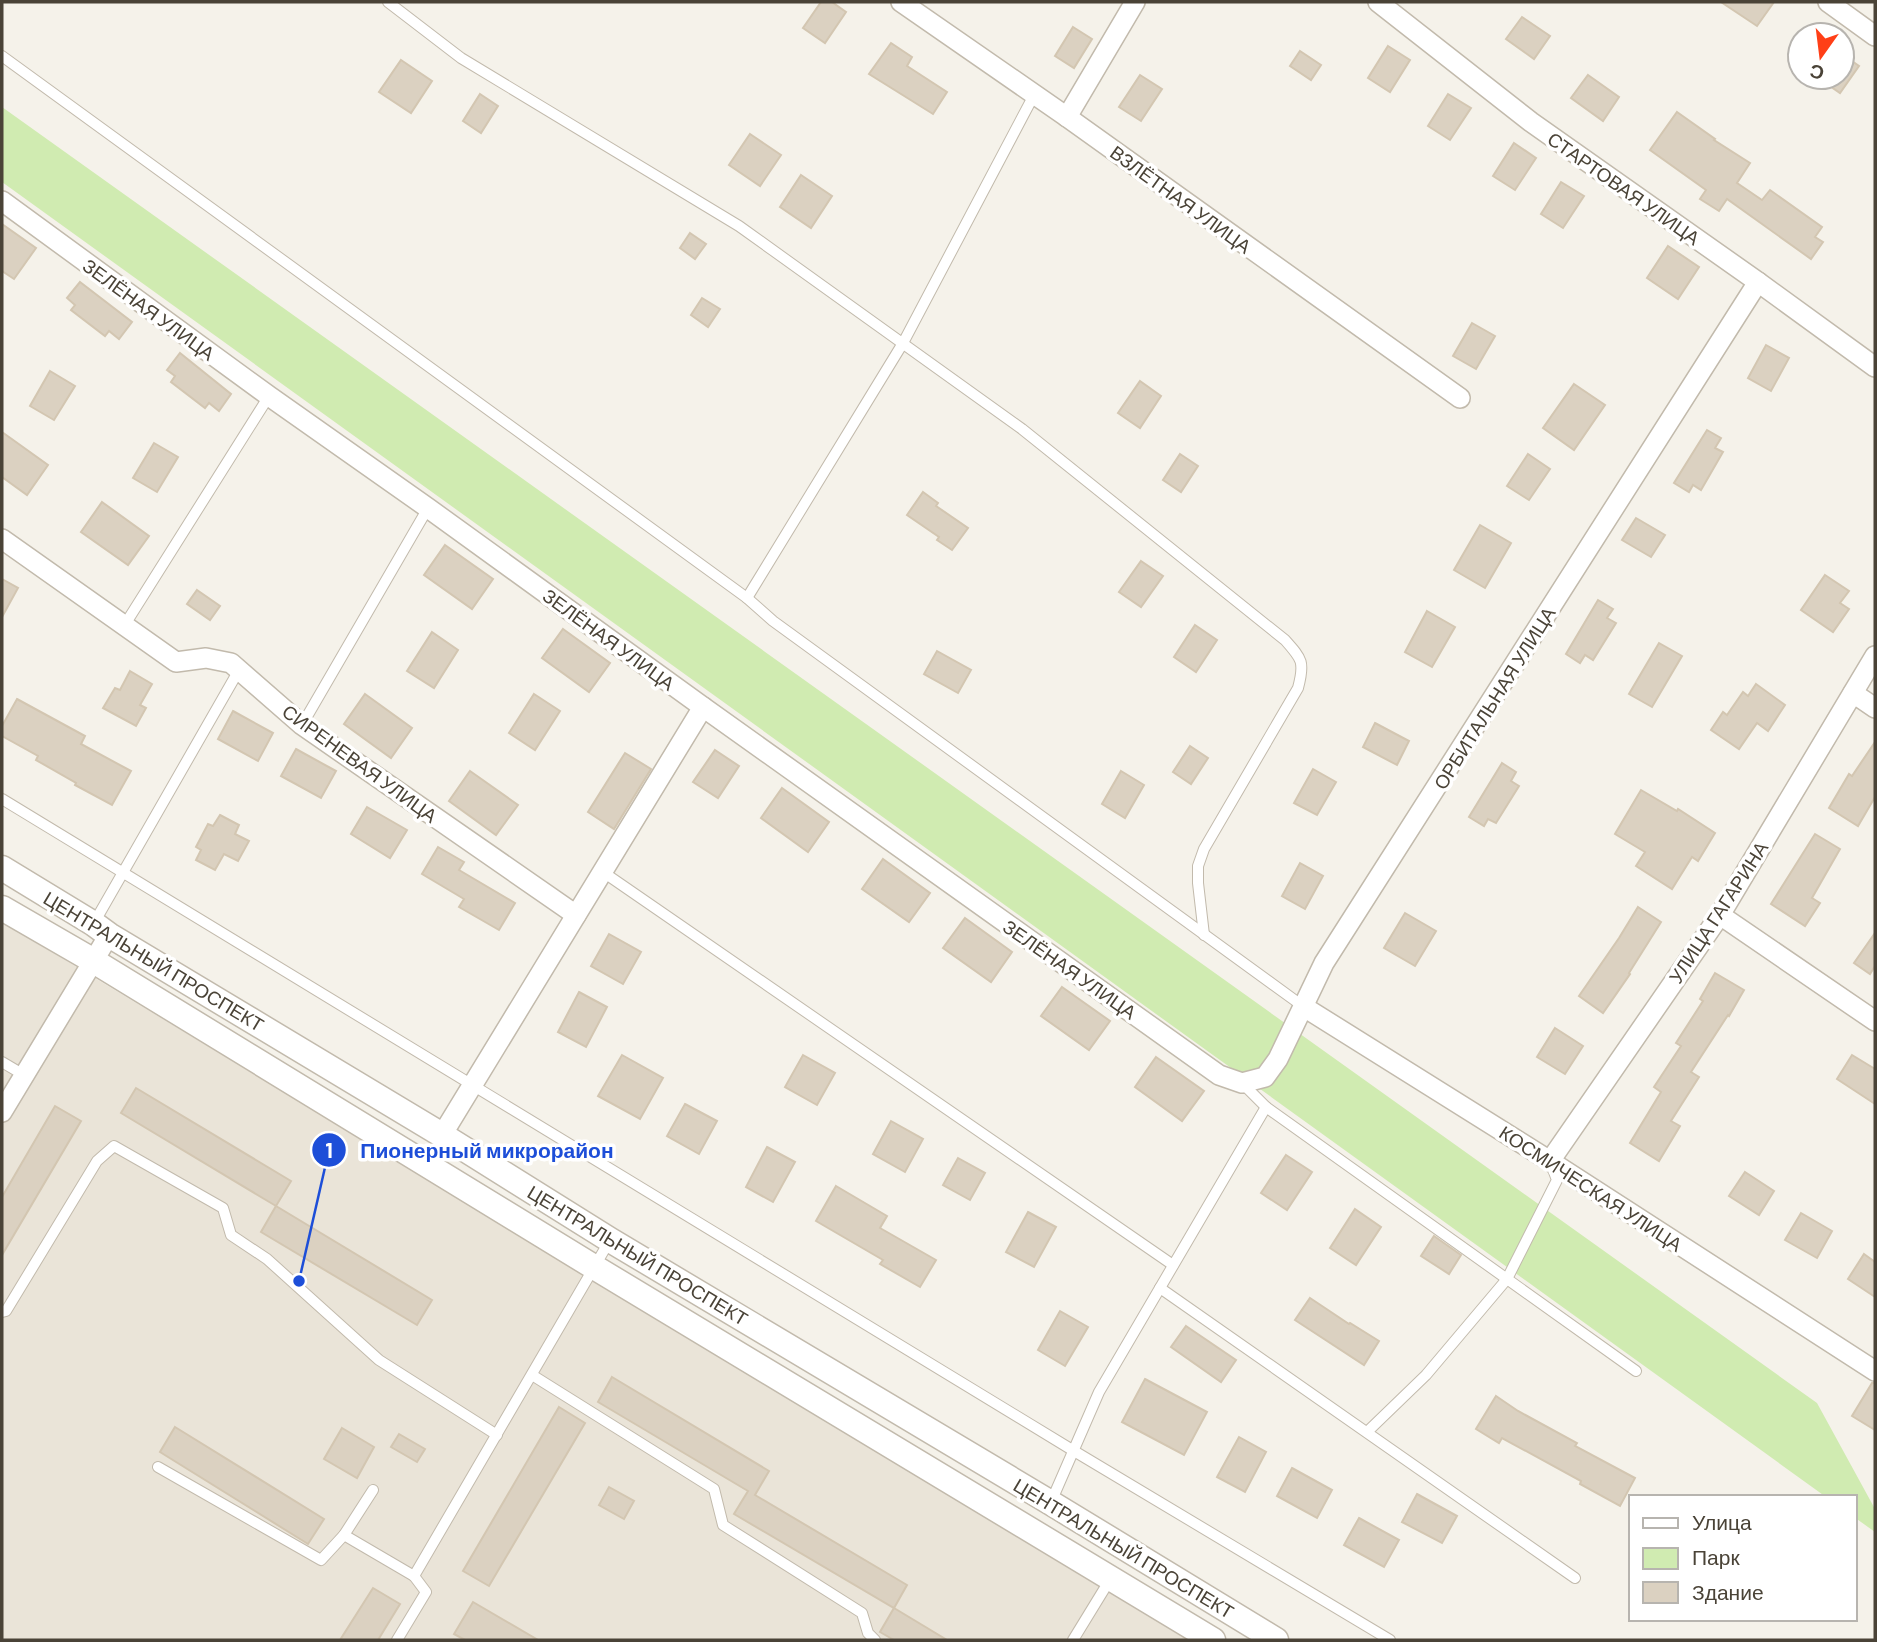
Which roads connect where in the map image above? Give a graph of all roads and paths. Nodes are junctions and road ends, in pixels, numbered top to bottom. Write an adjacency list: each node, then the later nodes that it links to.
1 (388, 2): 12 (lane)
2 (901, 2): 8 (street, ВЗЛЁТНАЯ УЛИЦА)
3 (1135, 2): 9 (street)
4 (1378, 2): 11 (street, СТАРТОВАЯ УЛИЦА)
5 (1828, 2): 6 (street)
6 (1875, 36)
7 (2, 56): 18 (lane)
8 (1034, 95): 9 (street, ВЗЛЁТНАЯ УЛИЦА); 12 (lane)
9 (1067, 117): 15 (street, ВЗЛЁТНАЯ УЛИЦА)
10 (2, 201): 14 (street, ЗЕЛЁНАЯ УЛИЦА)
11 (1758, 282): 13 (street, СТАРТОВАЯ УЛИЦА); 36 (street, ОРБИТАЛЬНАЯ УЛИЦА)
12 (903, 343): 18 (lane); 34 (lane)
13 (1875, 367)
14 (269, 396): 16 (street, ЗЕЛЁНАЯ УЛИЦА); 19 (lane)
15 (1460, 398)
16 (428, 508): 23 (street, ЗЕЛЁНАЯ УЛИЦА); 25 (lane)
17 (2, 539): 19 (street, СИРЕНЕВАЯ УЛИЦА)
18 (747, 598): 34 (lane)
19 (124, 626): 21 (street, СИРЕНЕВАЯ УЛИЦА)
20 (1875, 656): 22 (street, УЛИЦА ГАГАРИНА)
21 (239, 670): 25 (street, СИРЕНЕВАЯ УЛИЦА); 29 (lane)
22 (1853, 693): 24 (street); 32 (street, УЛИЦА ГАГАРИНА)
23 (703, 707): 28 (street); 40 (street, ЗЕЛЁНАЯ УЛИЦА)
24 (1875, 708)
25 (302, 724): 31 (street, СИРЕНЕВАЯ УЛИЦА)
26 (2, 799): 29 (lane)
27 (2, 868): 33 (street, ЦЕНТРАЛЬНЫЙ ПРОСПЕКТ)
28 (603, 872): 31 (street); 47 (lane)
29 (123, 874): 33 (lane); 41 (lane)
30 (2, 908): 35 (street, ЦЕНТРАЛЬНЫЙ ПРОСПЕКТ)
31 (576, 915): 41 (street)
32 (1720, 915): 37 (street); 45 (street, УЛИЦА ГАГАРИНА)
33 (101, 929): 35 (street); 44 (street, ЦЕНТРАЛЬНЫЙ ПРОСПЕКТ)
34 (1204, 935): 36 (lane)
35 (92, 960): 39 (street); 48 (street, ЦЕНТРАЛЬНЫЙ ПРОСПЕКТ)
36 (1304, 1007): 40 (street, ОРБИТАЛЬНАЯ УЛИЦА); 45 (street, КОСМИЧЕСКАЯ УЛИЦА)
37 (1875, 1021)
38 (2, 1062): 39 (lane)
39 (24, 1075): 43 (street)
40 (1242, 1083): 42 (lane)
41 (472, 1086): 44 (street); 57 (lane)
42 (1266, 1107): 47 (lane); 49 (lane)
43 (2, 1112)
44 (442, 1135): 46 (street, ЦЕНТРАЛЬНЫЙ ПРОСПЕКТ)
45 (1550, 1161): 49 (lane); 53 (street, КОСМИЧЕСКАЯ УЛИЦА)
46 (610, 1240): 48 (lane); 60 (street, ЦЕНТРАЛЬНЫЙ ПРОСПЕКТ)
47 (1173, 1265): 50 (lane)
48 (594, 1267): 54 (lane); 63 (street, ЦЕНТРАЛЬНЫЙ ПРОСПЕКТ)
49 (1507, 1279): 52 (lane); 55 (lane)
50 (1160, 1288): 55 (lane); 57 (lane)
51 (2, 1312): 56 (lane)
52 (1636, 1371)
53 (1875, 1371)
54 (532, 1375): 56 (lane); 66 (lane)
55 (1367, 1433): 64 (lane)
56 (497, 1435): 62 (lane)
57 (1073, 1451): 60 (lane); 70 (lane)
58 (158, 1467): 61 (lane)
59 (373, 1490): 61 (lane)
60 (1051, 1503): 69 (street, ЦЕНТРАЛЬНЫЙ ПРОСПЕКТ)
61 (344, 1535): 62 (lane)
62 (414, 1576): 65 (lane)
63 (1112, 1578): 67 (lane); 68 (street, ЦЕНТРАЛЬНЫЙ ПРОСПЕКТ)
64 (1575, 1578)
65 (397, 1640)
66 (875, 1640)
67 (1073, 1640)
68 (1213, 1640)
69 (1276, 1640)
70 (1390, 1640)

